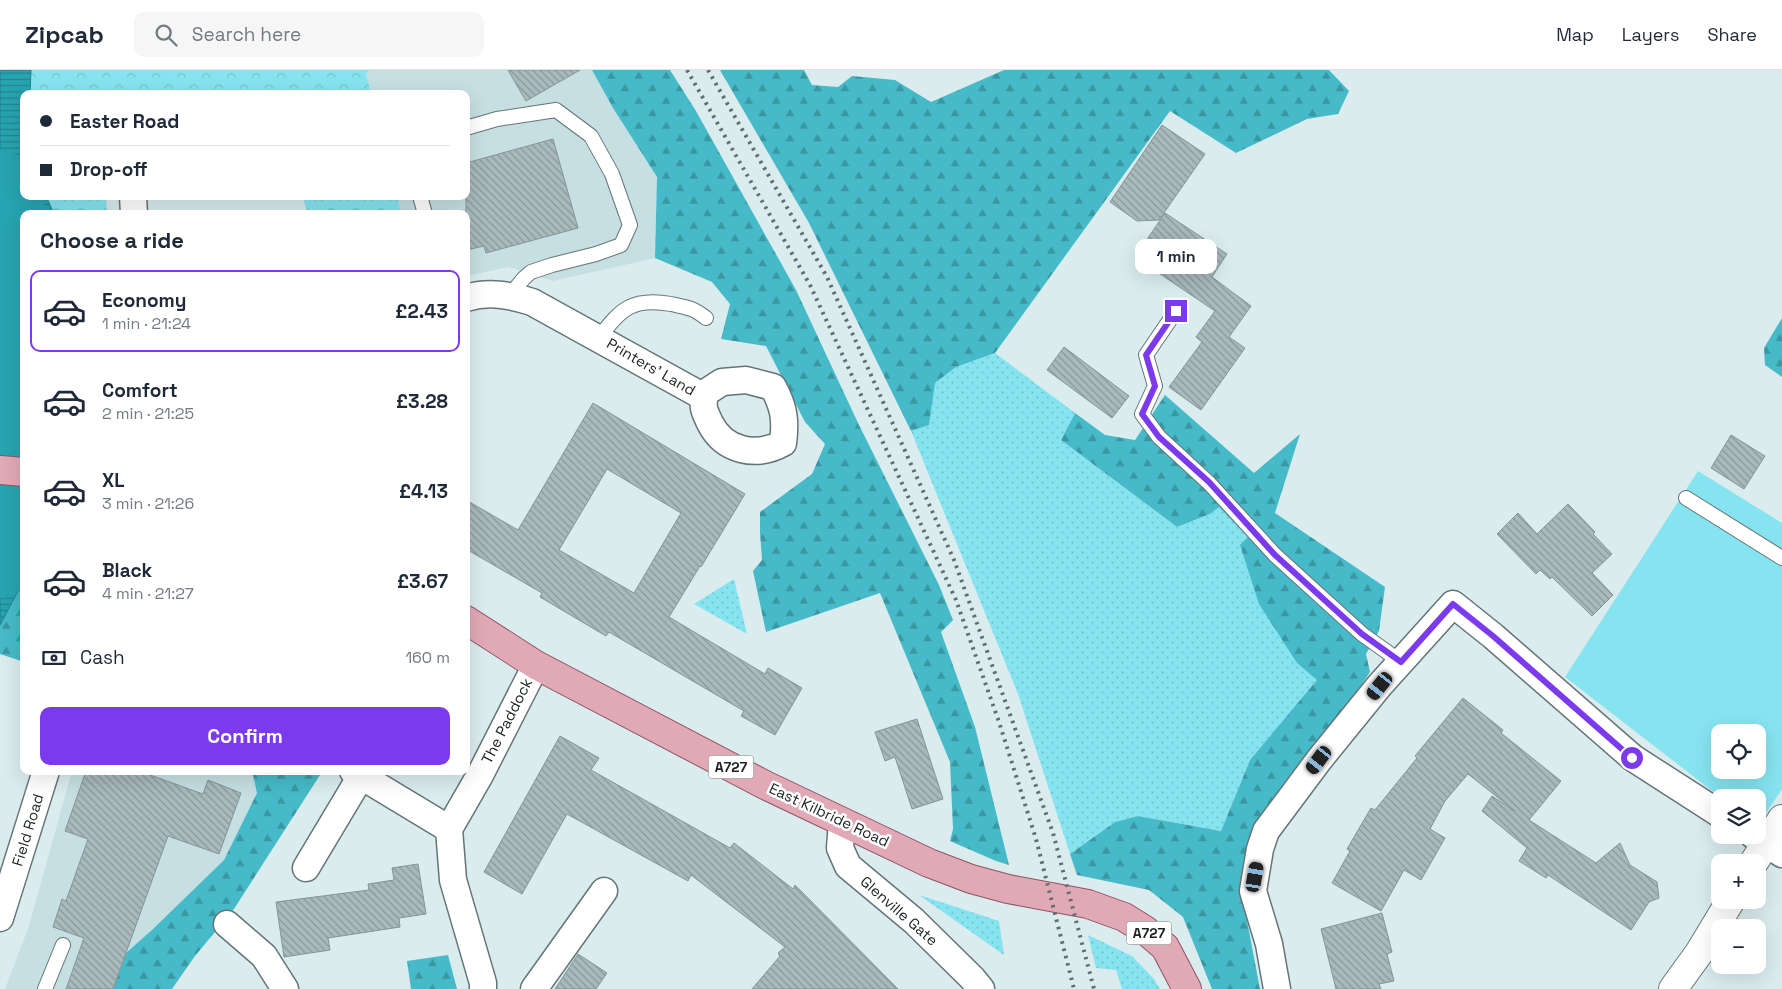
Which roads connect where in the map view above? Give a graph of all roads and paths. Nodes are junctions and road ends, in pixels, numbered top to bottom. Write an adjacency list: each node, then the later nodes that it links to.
1 (470, 127): 2 (lane)
2 (510, 295): 3 (street, Printers' Land); 6 (street, Printers' Land)
3 (470, 297)
4 (1176, 311): 13 (lane)
5 (706, 318): 6 (lane, Printers' Land)
6 (599, 338): 7 (street, Printers' Land)
7 (704, 397)
8 (0, 470): 9 (main road)
9 (20, 472)
10 (1686, 498): 11 (lane)
11 (1782, 558)
12 (470, 623): 14 (main road, East Kilbride Road / A727)
13 (1401, 662): 18 (street); 35 (street)
14 (536, 665): 20 (main road, East Kilbride Road / A727); 21 (street, The Paddock)
15 (45, 775): 26 (street, Field Road)
16 (356, 775): 23 (street)
17 (360, 775): 21 (street)
18 (1711, 808)
19 (1782, 819): 22 (main road)
20 (842, 822): 33 (street, Glenville Gate); 34 (main road, East Kilbride Road / A727)
21 (449, 829): 31 (street)
22 (1763, 849)
23 (306, 868)
24 (604, 891): 32 (street)
25 (1726, 909): 36 (main road)
26 (0, 918)
27 (227, 924): 30 (street)
28 (63, 945): 29 (lane)
29 (45, 989)
30 (285, 989)
31 (483, 989)
32 (534, 989)
33 (981, 989)
34 (1187, 989)
35 (1277, 989)
36 (1673, 989)

